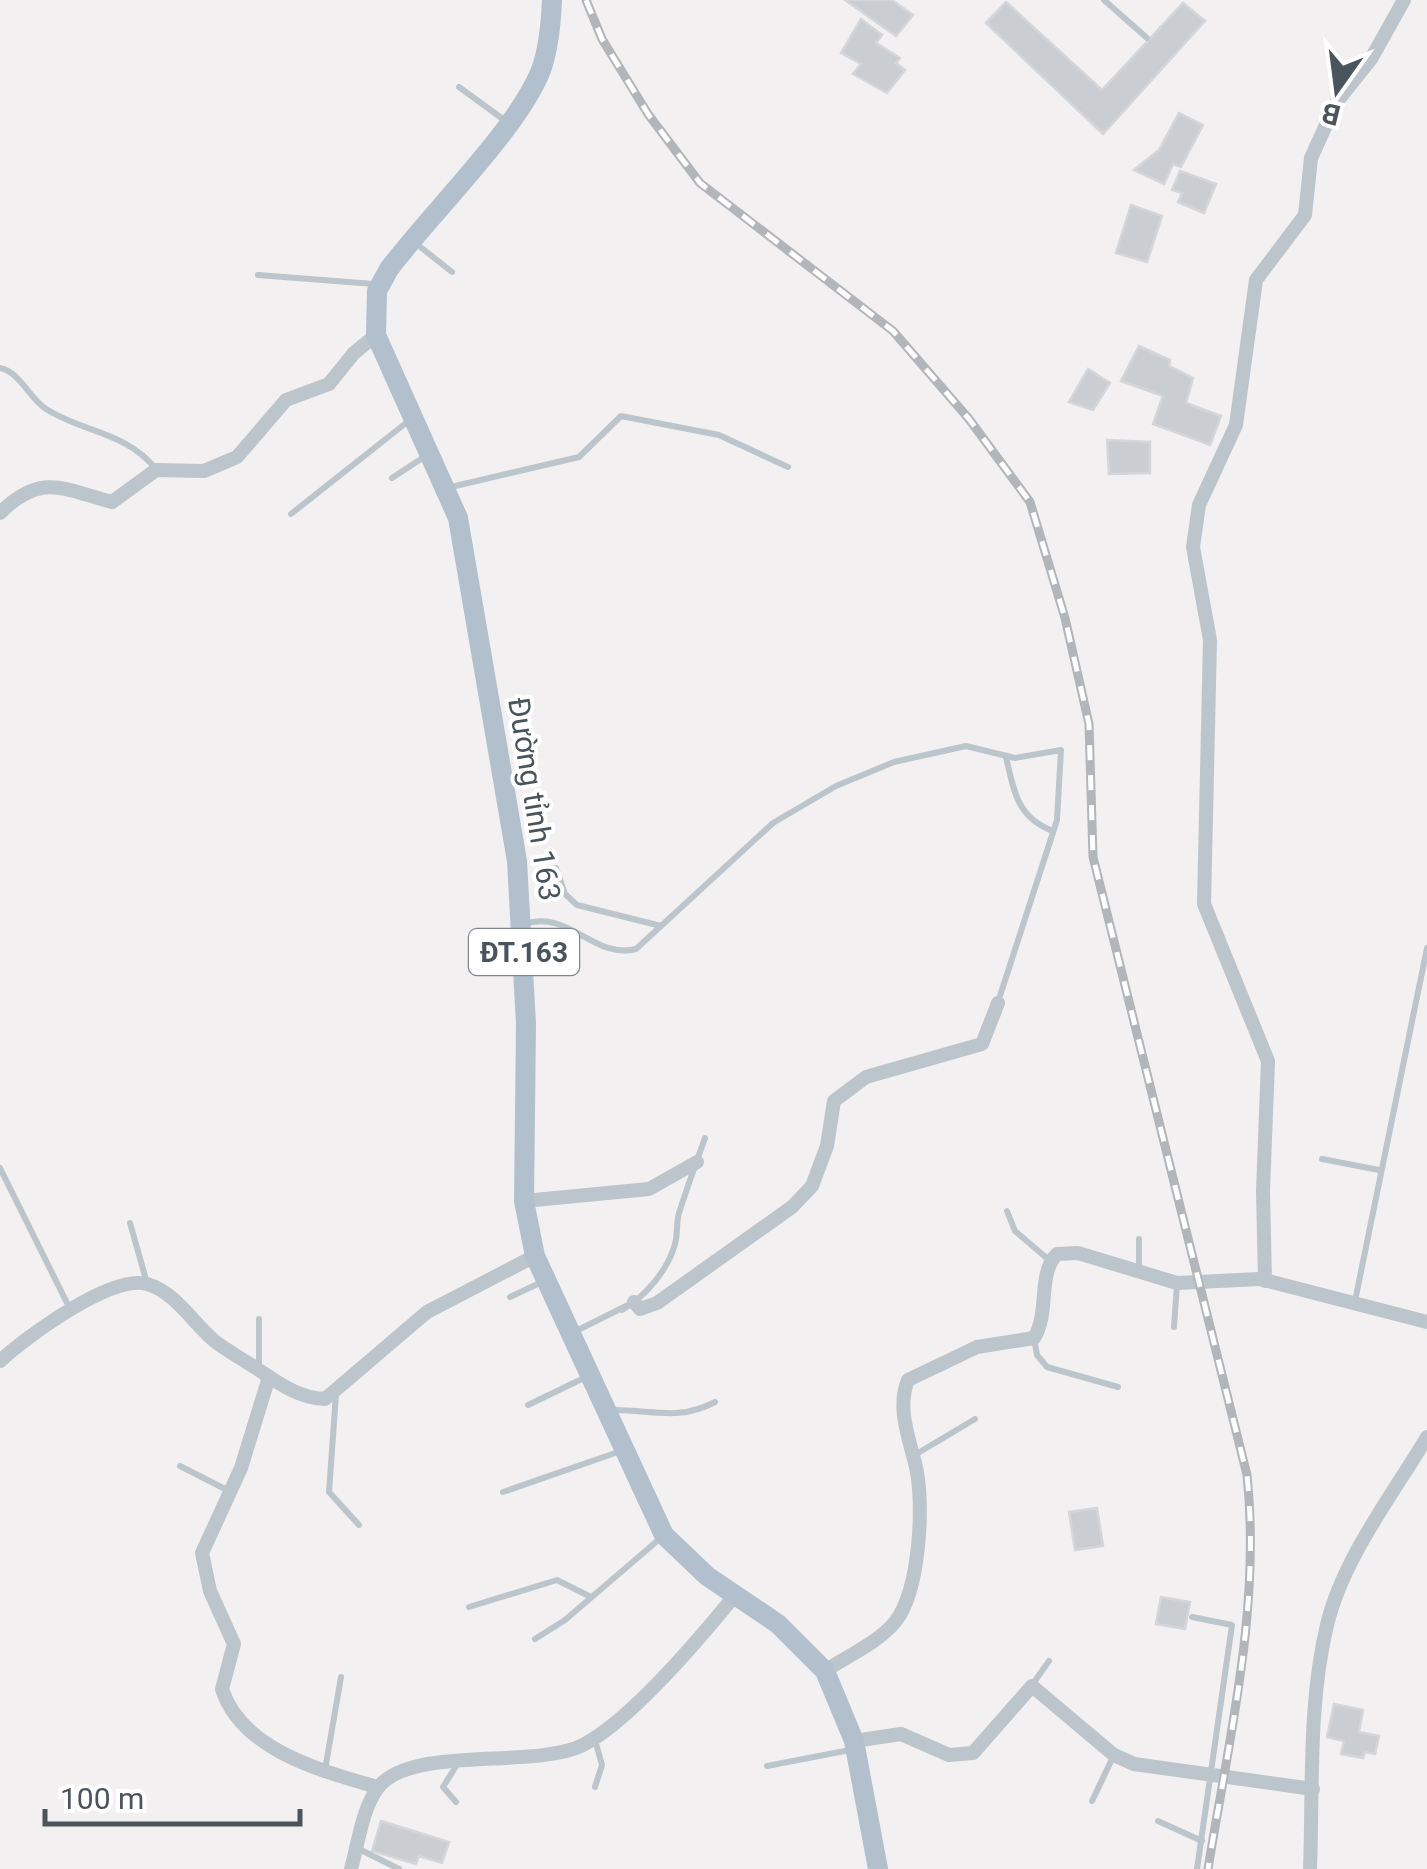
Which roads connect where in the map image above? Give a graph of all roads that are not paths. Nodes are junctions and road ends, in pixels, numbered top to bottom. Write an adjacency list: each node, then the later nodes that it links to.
1 (552, 0): 6 (main road)
2 (1104, 0): 4 (lane)
3 (1404, 0): 41 (street)
4 (1147, 38)
5 (459, 87): 6 (lane)
6 (508, 123): 7 (main road)
7 (411, 240): 8 (lane); 10 (main road)
8 (452, 272)
9 (258, 275): 10 (lane)
10 (380, 284): 11 (main road, Đường tỉnh 163 / ĐT.163)
11 (376, 335): 13 (main road, Đường tỉnh 163 / ĐT.163); 16 (street)
12 (0, 368): 16 (lane)
13 (412, 418): 14 (main road, Đường tỉnh 163 / ĐT.163); 20 (lane)
14 (429, 454): 17 (lane); 18 (main road, Đường tỉnh 163 / ĐT.163)
15 (788, 467): 18 (lane)
16 (156, 470): 19 (street)
17 (392, 478)
18 (445, 489): 24 (main road, Đường tỉnh 163 / ĐT.163)
19 (0, 513)
20 (291, 514)
21 (1006, 756): 22 (lane); 22 (lane); 25 (lane)
22 (1053, 831): 27 (lane)
23 (556, 868): 25 (lane)
24 (523, 924): 25 (lane); 33 (main road, Đường tỉnh 163 / ĐT.163)
25 (662, 926)
26 (1427, 948): 32 (lane)
27 (998, 1003): 45 (street)
28 (704, 1138): 30 (lane)
29 (1322, 1159): 32 (lane)
30 (696, 1162): 33 (street); 45 (lane)
31 (0, 1168): 47 (lane)
32 (1380, 1170): 46 (lane)
33 (524, 1201): 37 (main road, Đường tỉnh 163 / ĐT.163)
34 (1007, 1211): 38 (lane)
35 (130, 1223): 42 (lane)
36 (1139, 1239): 39 (lane)
37 (535, 1256): 40 (main road, Đường tỉnh 163 / ĐT.163); 57 (street)
38 (1050, 1261): 39 (street); 52 (street)
39 (1139, 1272): 43 (street)
40 (545, 1280): 44 (lane); 51 (main road, Đường tỉnh 163 / ĐT.163)
41 (1265, 1280): 43 (street); 46 (street)
42 (147, 1284): 47 (street); 54 (street)
43 (1177, 1284): 50 (lane)
44 (510, 1297)
45 (634, 1302): 51 (lane)
46 (1354, 1302): 49 (street)
47 (69, 1308): 53 (street)
48 (260, 1319): 54 (lane)
49 (1427, 1322)
50 (1174, 1328)
51 (569, 1336): 55 (main road, Đường tỉnh 163 / ĐT.163)
52 (1034, 1338): 56 (lane); 64 (street)
53 (0, 1361)
54 (264, 1374): 57 (street); 66 (street)
55 (588, 1376): 59 (lane); 60 (main road, Đường tỉnh 163 / ĐT.163)
56 (1118, 1387)
57 (336, 1394): 68 (lane)
58 (715, 1402): 60 (lane)
59 (528, 1405)
60 (603, 1410): 63 (main road, Đường tỉnh 163 / ĐT.163)
61 (975, 1419): 64 (lane)
62 (1427, 1437): 88 (street)
63 (622, 1450): 67 (lane); 69 (main road, Đường tỉnh 163 / ĐT.163)
64 (913, 1456): 76 (street)
65 (180, 1466): 66 (lane)
66 (230, 1492): 84 (street)
67 (503, 1492)
68 (359, 1525)
69 (664, 1535): 70 (main road, Đường tỉnh 163 / ĐT.163); 71 (lane)
70 (736, 1594): 76 (main road, Đường tỉnh 163 / ĐT.163); 79 (street)
71 (591, 1597): 72 (lane); 74 (lane)
72 (470, 1607)
73 (1192, 1617): 85 (lane)
74 (536, 1638)
75 (1050, 1661): 78 (lane)
76 (825, 1671): 80 (main road, Đường tỉnh 163 / ĐT.163)
77 (341, 1677): 84 (lane)
78 (1032, 1686): 80 (street); 81 (street)
79 (594, 1738): 82 (street); 87 (lane)
80 (855, 1745): 83 (lane); 96 (main road, Đường tỉnh 163 / ĐT.163)
81 (1114, 1755): 85 (street); 89 (lane)
82 (458, 1762): 86 (street); 90 (lane)
83 (766, 1766)
84 (324, 1772): 86 (street)
85 (1214, 1776): 88 (street); 92 (lane)
86 (378, 1787): 93 (street)
87 (596, 1787)
88 (1313, 1789): 98 (street)
89 (1092, 1801)
90 (456, 1802)
91 (1158, 1821): 92 (lane)
92 (1202, 1841): 97 (lane)
93 (357, 1848): 94 (street); 95 (lane)
94 (351, 1869)
95 (399, 1869)
96 (878, 1869)
97 (1197, 1869)
98 (1310, 1869)

